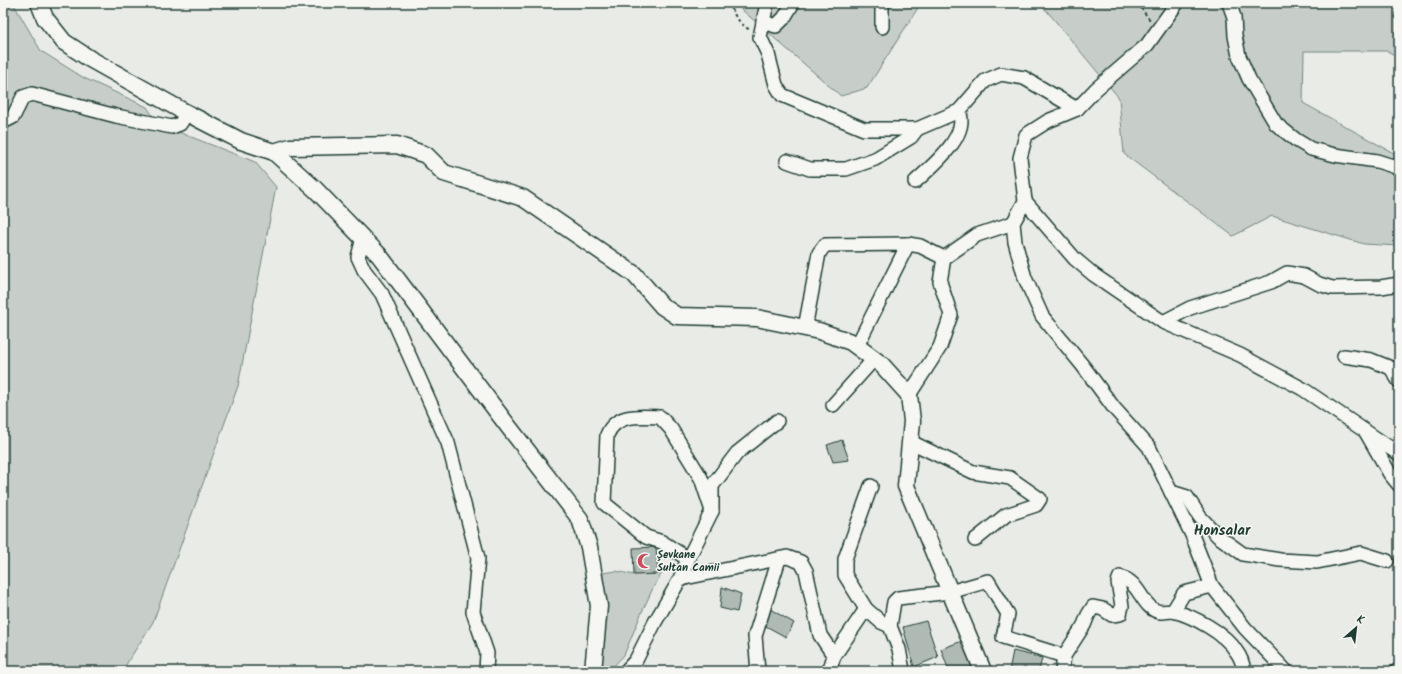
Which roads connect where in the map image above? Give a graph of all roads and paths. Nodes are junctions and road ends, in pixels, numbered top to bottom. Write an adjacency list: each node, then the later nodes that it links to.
1 (39, 3): 15 (main road)
2 (730, 3): 12 (path)
3 (766, 3): 9 (street)
4 (793, 3): 9 (street)
5 (882, 3): 10 (street)
6 (1137, 3): 11 (path)
7 (1177, 3): 11 (street)
8 (1229, 3): 20 (street)
9 (763, 22): 12 (street)
10 (882, 27)
11 (1157, 31): 13 (street)
12 (760, 36): 17 (street)
13 (1077, 109): 14 (street); 22 (street)
14 (959, 111): 17 (street); 21 (street)
15 (187, 113): 16 (street); 18 (main road)
16 (3, 122)
17 (917, 129): 19 (street)
18 (274, 152): 24 (main road); 29 (main road)
19 (787, 161)
20 (1399, 168)
21 (916, 182)
22 (1025, 200): 23 (street); 28 (street)
23 (1013, 223): 26 (street); 42 (street)
24 (363, 238): 56 (street); 57 (main road)
25 (908, 244): 26 (street); 29 (street); 30 (street)
26 (944, 258): 34 (street)
27 (1399, 284): 28 (street)
28 (1163, 322): 37 (street)
29 (805, 328): 30 (main road)
30 (858, 346): 32 (main road)
31 (1344, 356): 33 (street)
32 (874, 359): 34 (main road); 35 (street)
33 (1399, 381)
34 (909, 395): 38 (main road)
35 (832, 405)
36 (777, 421): 43 (street)
37 (1367, 432): 39 (street); 40 (street)
38 (911, 442): 44 (street); 50 (main road)
39 (1399, 454)
40 (1399, 485)
41 (871, 486): 51 (street)
42 (1171, 492): 47 (street); 49 (street)
43 (712, 511): 45 (street); 45 (street)
44 (975, 540)
45 (688, 559): 48 (street)
46 (779, 559): 48 (street); 54 (street); 59 (street)
47 (1387, 561)
48 (679, 581): 58 (street)
49 (1212, 586): 52 (street); 65 (street)
50 (950, 592): 53 (street); 55 (street); 62 (main road)
51 (866, 609): 53 (street); 54 (street)
52 (1173, 611): 55 (street); 64 (street)
53 (890, 626): 61 (street)
54 (834, 656): 60 (street)
55 (1064, 656): 63 (street)
56 (486, 671)
57 (593, 671)
58 (626, 671)
59 (758, 671)
60 (829, 671)
61 (904, 671)
62 (983, 671)
63 (1062, 671)
64 (1244, 671)
65 (1286, 671)

